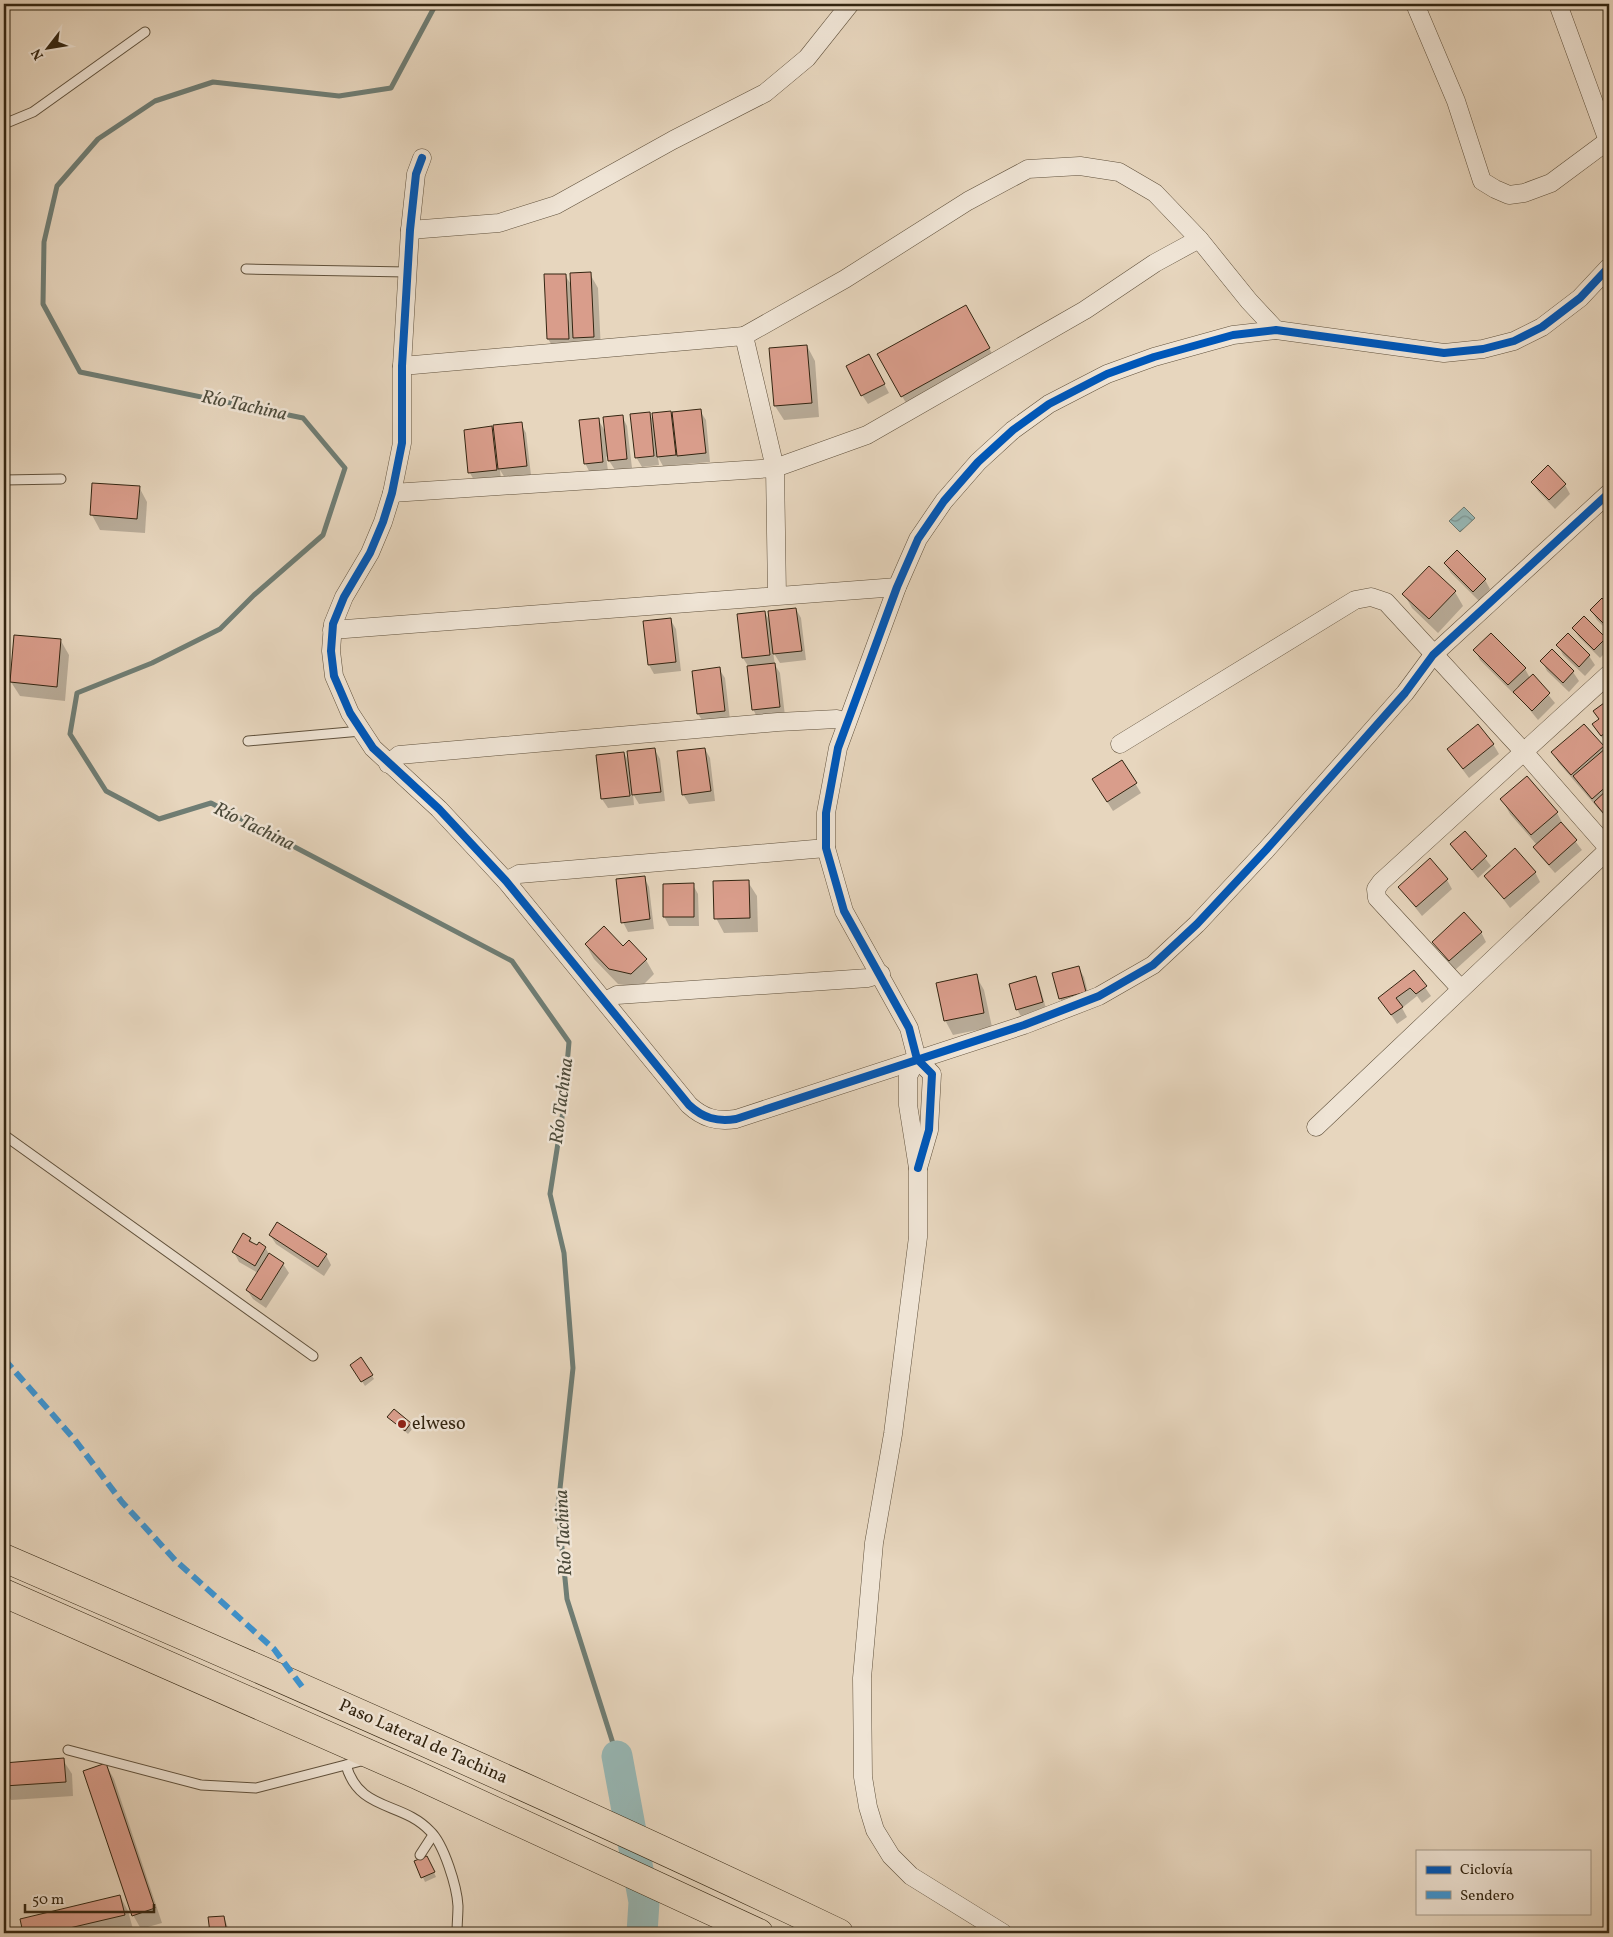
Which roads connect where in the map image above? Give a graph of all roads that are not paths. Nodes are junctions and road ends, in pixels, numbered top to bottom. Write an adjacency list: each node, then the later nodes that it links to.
1 (850, 4): 8 (street)
2 (1415, 4): 6 (street)
3 (1558, 4): 6 (street)
4 (145, 32): 5 (lane)
5 (4, 124)
6 (1608, 140)
7 (422, 158): 8 (street)
8 (410, 230): 12 (street)
9 (1199, 239): 13 (street); 14 (street); 16 (street)
10 (1609, 266): 13 (street)
11 (246, 269): 12 (lane)
12 (407, 272): 15 (street)
13 (1276, 330): 21 (street)
14 (744, 336): 15 (street); 16 (street)
15 (402, 366): 19 (street)
16 (775, 468): 19 (street); 22 (street)
17 (61, 479): 18 (lane)
18 (4, 480)
19 (392, 493): 23 (street)
20 (1609, 493): 24 (street)
21 (897, 587): 22 (street); 26 (street)
22 (777, 595): 23 (street)
23 (332, 630): 27 (street)
24 (1433, 655): 29 (street); 30 (street); 38 (street)
25 (1609, 674): 30 (street)
26 (847, 722): 31 (street); 32 (street)
27 (361, 731): 28 (lane); 31 (street)
28 (248, 741)
29 (1120, 744)
30 (1524, 752): 33 (street); 36 (street)
31 (388, 764): 34 (street)
32 (826, 848): 34 (street); 35 (street)
33 (1609, 849): 36 (street)
34 (506, 881): 37 (street)
35 (880, 974): 37 (street); 38 (street)
36 (1460, 988): 39 (street)
37 (606, 1001): 38 (street)
38 (917, 1059): 41 (street); 41 (street)
39 (1316, 1127)
40 (4, 1135): 42 (lane)
41 (918, 1168): 55 (street)
42 (313, 1356)
43 (4, 1558): 45 (highway, Paso Lateral de Tachina)
44 (4, 1593): 47 (highway, Paso Lateral de Tachina)
45 (429, 1746): 49 (highway); 54 (highway, Paso Lateral de Tachina)
46 (68, 1750): 48 (lane)
47 (377, 1757): 48 (lane); 49 (highway, Paso Lateral de Tachina)
48 (346, 1765): 50 (lane)
49 (417, 1775): 53 (highway, Paso Lateral de Tachina)
50 (434, 1835): 51 (lane); 52 (lane)
51 (420, 1854)
52 (457, 1933)
53 (759, 1933)
54 (839, 1933)
55 (1003, 1933)

